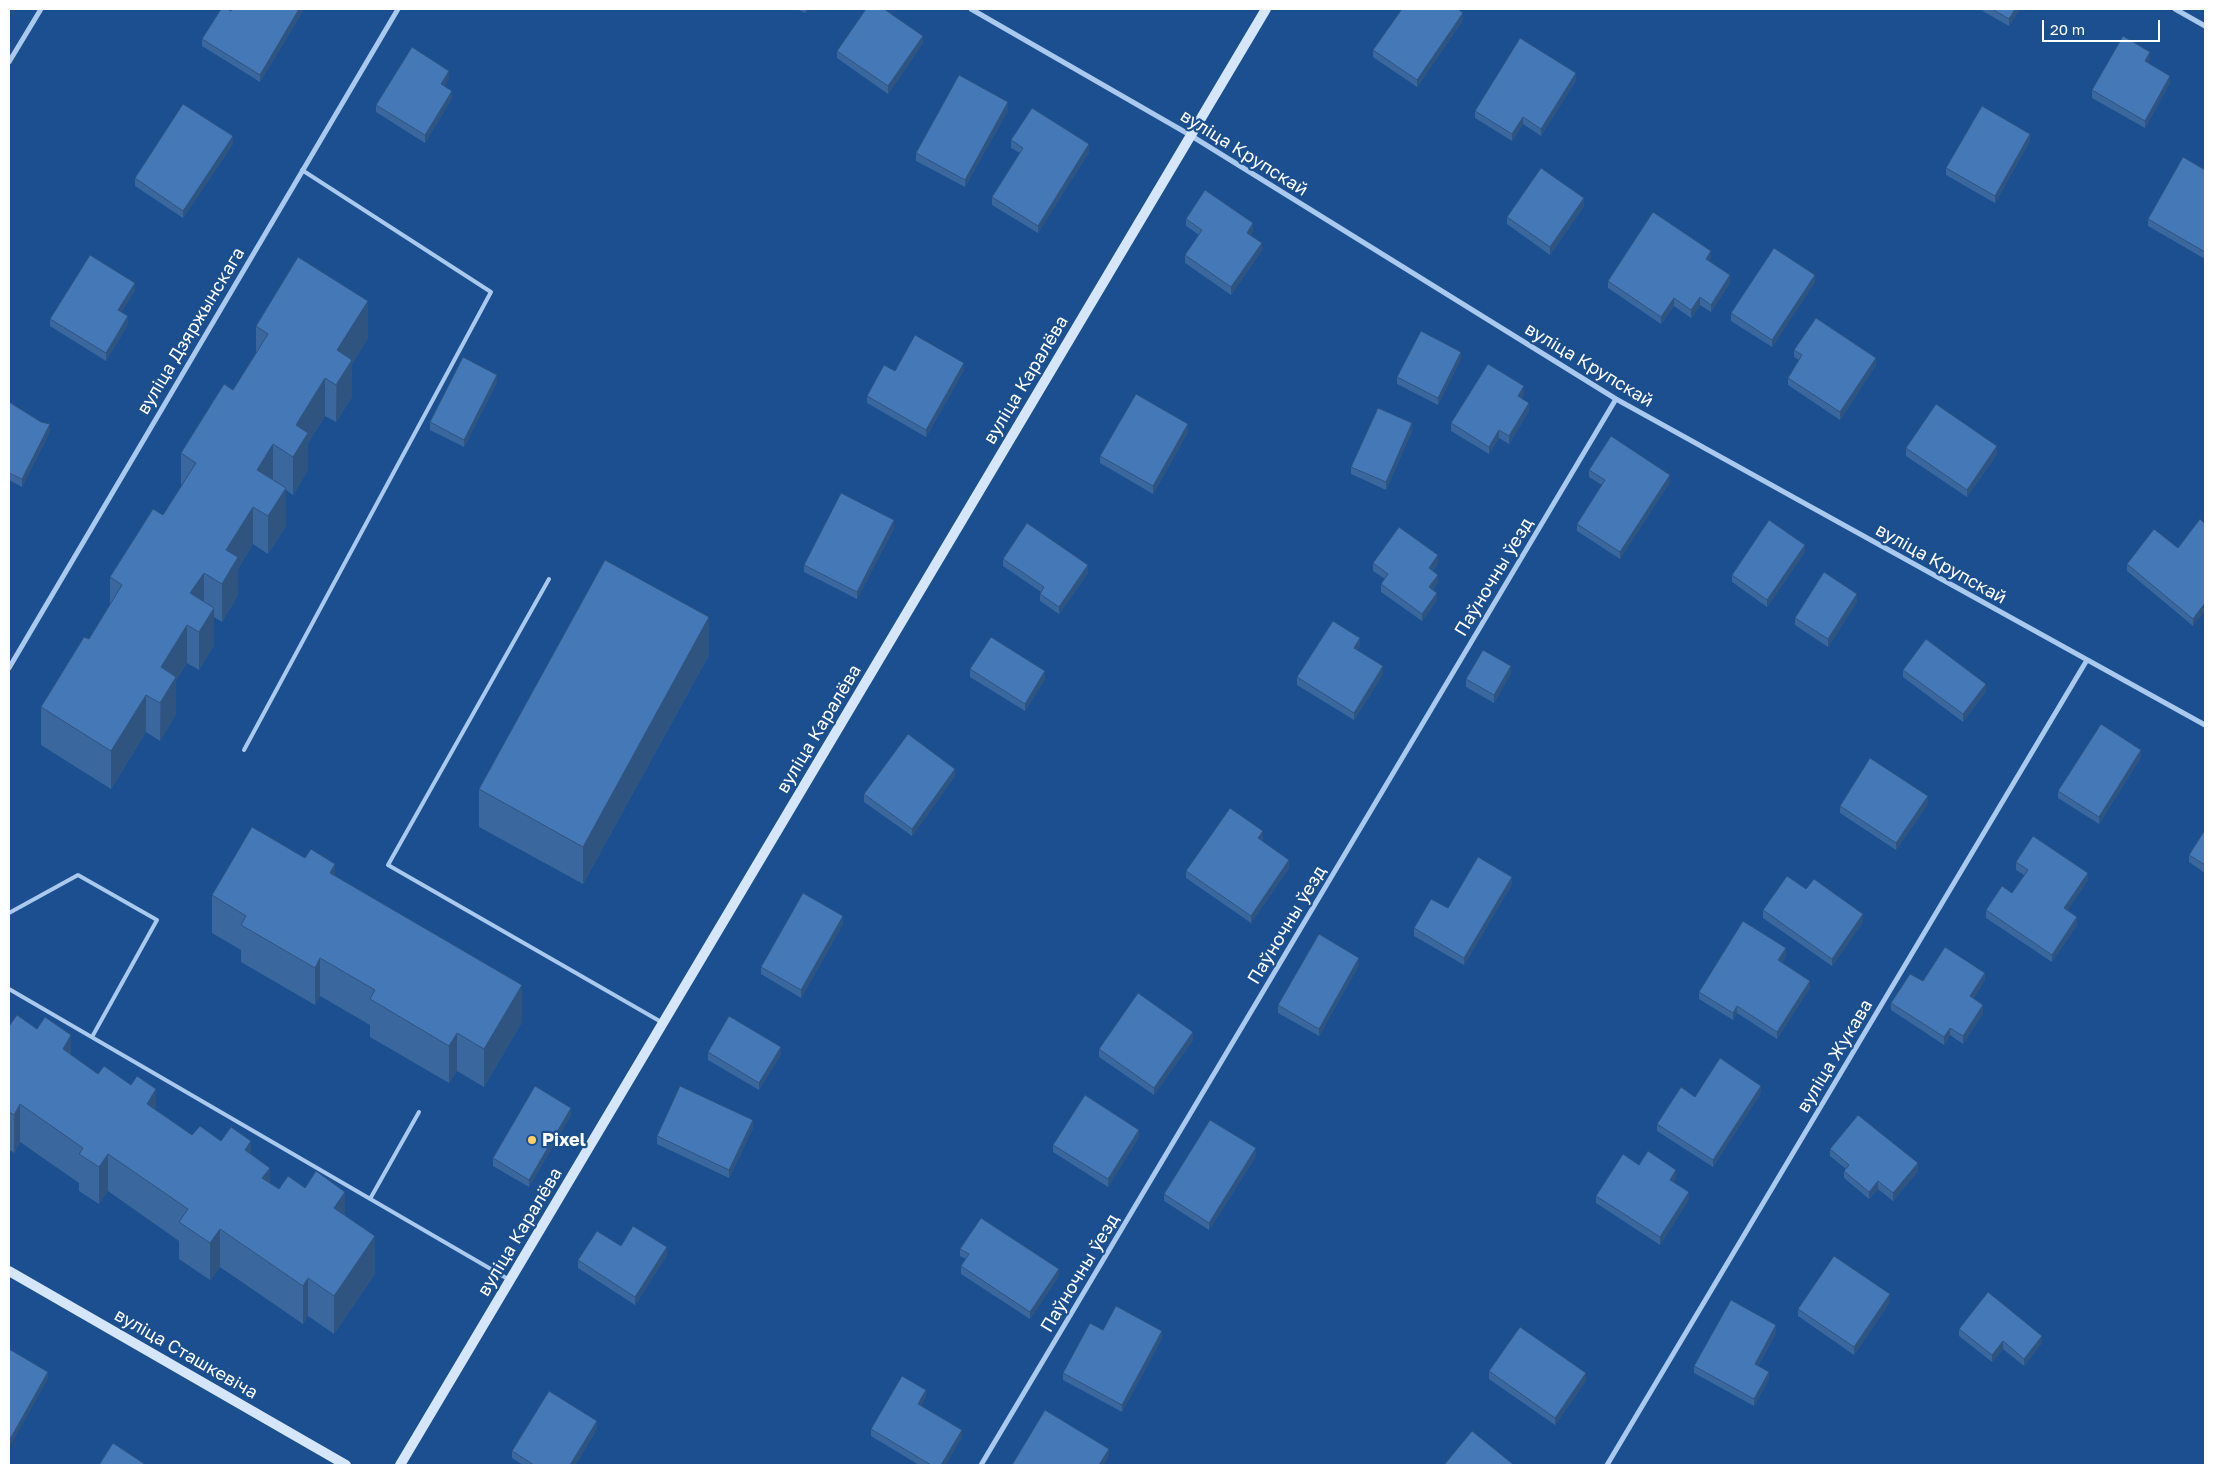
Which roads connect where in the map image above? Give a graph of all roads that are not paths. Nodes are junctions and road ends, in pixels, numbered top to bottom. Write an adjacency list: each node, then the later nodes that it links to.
1 (41, 9): 7 (street)
2 (398, 9): 9 (street, вуліца Дзяржынскага)
3 (970, 9): 8 (street, вуліца Крупскай)
4 (1266, 9): 8 (street, вуліца Каралёва)
5 (2175, 9): 6 (street)
6 (2205, 26)
7 (9, 62)
8 (1190, 135): 10 (street, вуліца Крупскай); 18 (street, вуліца Каралёва)
9 (302, 170): 13 (street, вуліца Дзяржынскага); 15 (lane)
10 (1616, 399): 12 (street, вуліца Крупскай); 26 (street, Паўночны ўезд)
11 (549, 579): 18 (lane)
12 (2087, 660): 14 (street, вуліца Крупскай); 27 (street, вуліца Жукава)
13 (9, 668)
14 (2205, 725)
15 (244, 750)
16 (9, 912): 19 (lane)
17 (9, 989): 19 (lane)
18 (663, 1023): 23 (street, вуліца Каралёва)
19 (92, 1037): 21 (lane)
20 (419, 1112): 21 (lane)
21 (370, 1199): 23 (lane)
22 (9, 1270): 24 (street, вуліца Сташкевіча)
23 (510, 1280): 25 (street, вуліца Каралёва)
24 (346, 1465)
25 (400, 1465)
26 (981, 1465)
27 (1607, 1465)

